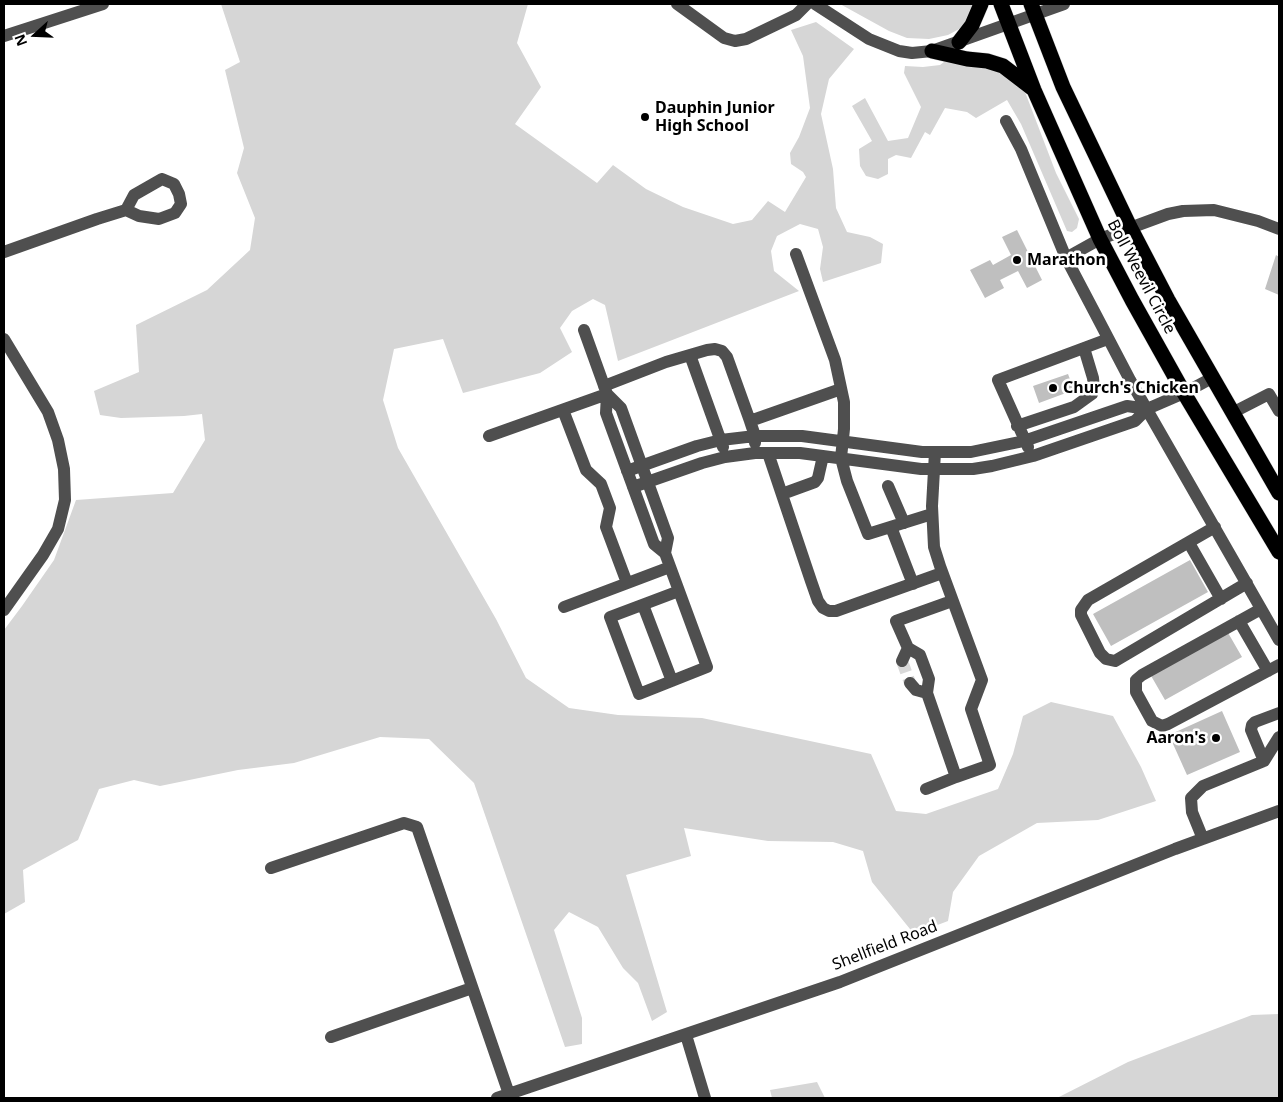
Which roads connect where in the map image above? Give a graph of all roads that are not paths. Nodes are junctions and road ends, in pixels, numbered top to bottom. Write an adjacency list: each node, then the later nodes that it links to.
1 (103, 4): 10 (street)
2 (677, 4): 3 (street)
3 (807, 4)
4 (815, 4): 12 (street)
5 (982, 4): 11 (highway)
6 (1001, 4): 9 (highway, Boll Weevil Circle)
7 (1064, 4): 8 (street)
8 (1033, 9): 9 (street); 16 (highway, Boll Weevil Circle)
9 (1008, 23): 11 (street); 13 (highway, Boll Weevil Circle)
10 (4, 36)
11 (960, 42): 12 (street)
12 (932, 51): 13 (highway)
13 (1034, 90): 18 (highway, Boll Weevil Circle)
14 (1006, 121): 21 (street)
15 (126, 210): 19 (street)
16 (1130, 227): 17 (street); 18 (street); 27 (highway, Boll Weevil Circle)
17 (1279, 229)
18 (1100, 239): 21 (street); 30 (highway, Boll Weevil Circle)
19 (4, 252)
20 (796, 254): 28 (street)
21 (1066, 258): 24 (street)
22 (584, 330): 29 (street)
23 (4, 339): 73 (street)
24 (1108, 339): 25 (street); 31 (street)
25 (1084, 348): 36 (street); 36 (street)
26 (690, 356): 29 (street); 35 (street); 39 (street)
27 (1212, 378): 30 (street); 34 (highway, Boll Weevil Circle)
28 (841, 389): 35 (street); 40 (street)
29 (606, 390): 32 (street); 48 (street); 50 (street)
30 (1184, 393): 31 (street); 60 (highway, Boll Weevil Circle)
31 (1146, 409): 41 (street); 45 (street); 58 (street)
32 (564, 410): 37 (street); 64 (street)
33 (1279, 411): 34 (street)
34 (1232, 413): 54 (highway, Boll Weevil Circle)
35 (750, 421): 38 (street)
36 (1018, 426): 41 (street)
37 (489, 436)
38 (755, 436): 39 (street); 40 (street); 43 (street)
39 (721, 440): 46 (street); 48 (street)
40 (843, 441): 42 (street); 47 (street)
41 (1024, 441): 42 (street); 45 (street)
42 (935, 452): 49 (street)
43 (761, 453): 44 (street); 46 (street); 55 (street)
44 (823, 456): 47 (street); 55 (street)
45 (1033, 456): 49 (street)
46 (725, 457): 51 (street)
47 (841, 458): 49 (street); 57 (street)
48 (642, 465): 50 (street); 51 (street)
49 (934, 469): 56 (street)
50 (627, 471): 53 (street)
51 (648, 481): 53 (street); 61 (street)
52 (888, 486): 57 (street)
53 (633, 487): 61 (street)
54 (1279, 493)
55 (782, 494): 66 (street)
56 (932, 514): 57 (street); 63 (street)
57 (897, 525): 66 (street)
58 (1214, 527): 59 (street); 65 (street)
59 (1189, 543): 68 (street); 68 (street)
60 (1279, 552)
61 (666, 554): 62 (street)
62 (670, 567): 64 (street); 67 (street)
63 (942, 573): 66 (street); 69 (street)
64 (627, 583): 71 (street)
65 (1247, 583): 68 (street); 72 (street)
66 (913, 584)
67 (679, 591): 70 (street); 80 (street)
68 (1221, 599)
69 (952, 601): 76 (street); 86 (street)
70 (643, 605): 80 (street); 80 (street)
71 (564, 606)
72 (1262, 609): 74 (street); 75 (street)
73 (4, 610)
74 (1239, 621): 79 (street); 79 (street)
75 (1279, 640)
76 (908, 648): 77 (street); 82 (street)
77 (902, 661)
78 (1279, 665): 79 (street)
79 (1268, 671)
80 (672, 681)
81 (910, 683): 82 (street)
82 (927, 693): 86 (street)
83 (1279, 713): 85 (street)
84 (1279, 737): 85 (street)
85 (1264, 761): 89 (street)
86 (956, 777): 87 (street)
87 (926, 788)
88 (1279, 811): 89 (street, Shellfield Road)
89 (1203, 839): 92 (street, Shellfield Road)
90 (271, 868): 91 (street)
91 (472, 988): 93 (street); 94 (street)
92 (686, 1035): 94 (street, Shellfield Road); 95 (street)
93 (331, 1037)
94 (503, 1096)
95 (705, 1098)

